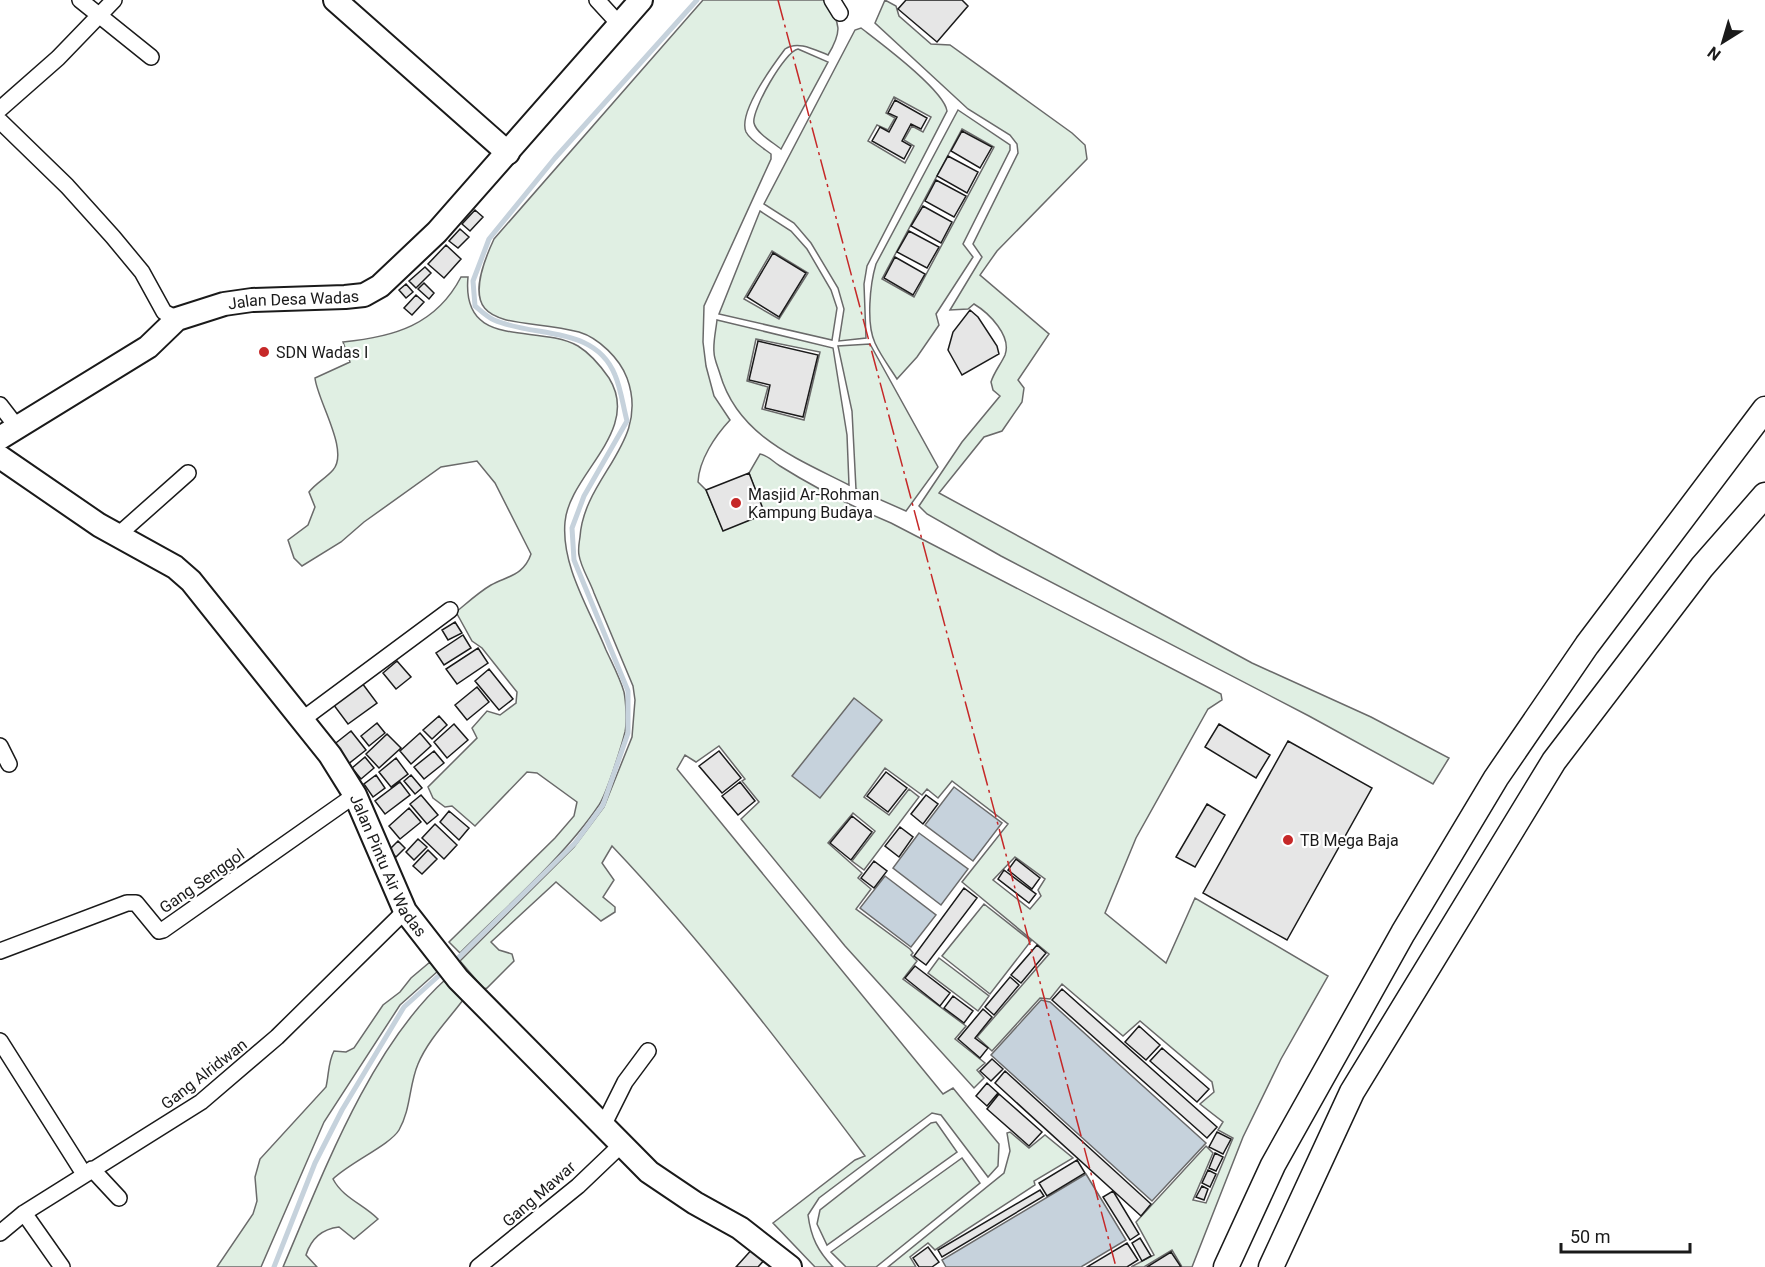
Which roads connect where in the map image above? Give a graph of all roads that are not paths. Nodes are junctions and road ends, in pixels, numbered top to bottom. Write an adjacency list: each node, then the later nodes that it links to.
1 (80, 0): 6 (street)
2 (114, 0): 6 (street)
3 (335, 0): 11 (main road)
4 (597, 0): 7 (street)
5 (641, 0): 7 (main road, Jalan Desa Wadas)
6 (99, 16): 8 (street); 9 (street)
7 (620, 24): 11 (main road, Jalan Desa Wadas)
8 (151, 57)
9 (0, 109)
10 (0, 121): 12 (street)
11 (507, 153): 12 (main road, Jalan Desa Wadas)
12 (177, 319): 15 (main road, Jalan Desa Wadas)
13 (0, 405): 15 (street)
14 (1765, 409): 38 (main road)
15 (8, 433)
16 (0, 457): 19 (main road, Jalan Pintu Air Wadas)
17 (188, 472): 19 (street)
18 (1765, 495): 39 (main road)
19 (117, 536): 21 (main road, Jalan Pintu Air Wadas)
20 (450, 610): 21 (street)
21 (303, 719): 24 (main road, Jalan Pintu Air Wadas)
22 (0, 746): 23 (street)
23 (9, 764)
24 (355, 795): 25 (main road, Jalan Pintu Air Wadas); 26 (street, Gang Senggol)
25 (405, 911): 29 (main road, Jalan Pintu Air Wadas); 31 (street, Gang Alridwan)
26 (0, 951)
27 (0, 1041): 31 (street)
28 (648, 1051): 29 (street)
29 (603, 1126): 30 (main road, Jalan Pintu Air Wadas)
30 (621, 1145): 36 (street, Gang Mawar); 37 (main road, Jalan Pintu Air Wadas)
31 (88, 1172): 32 (street); 33 (street, Gang Alridwan)
32 (119, 1198)
33 (24, 1213): 34 (street, Gang Alridwan); 35 (street)
34 (0, 1233)
35 (62, 1267)
36 (478, 1267)
37 (790, 1267)
38 (1226, 1267)
39 (1271, 1267)

